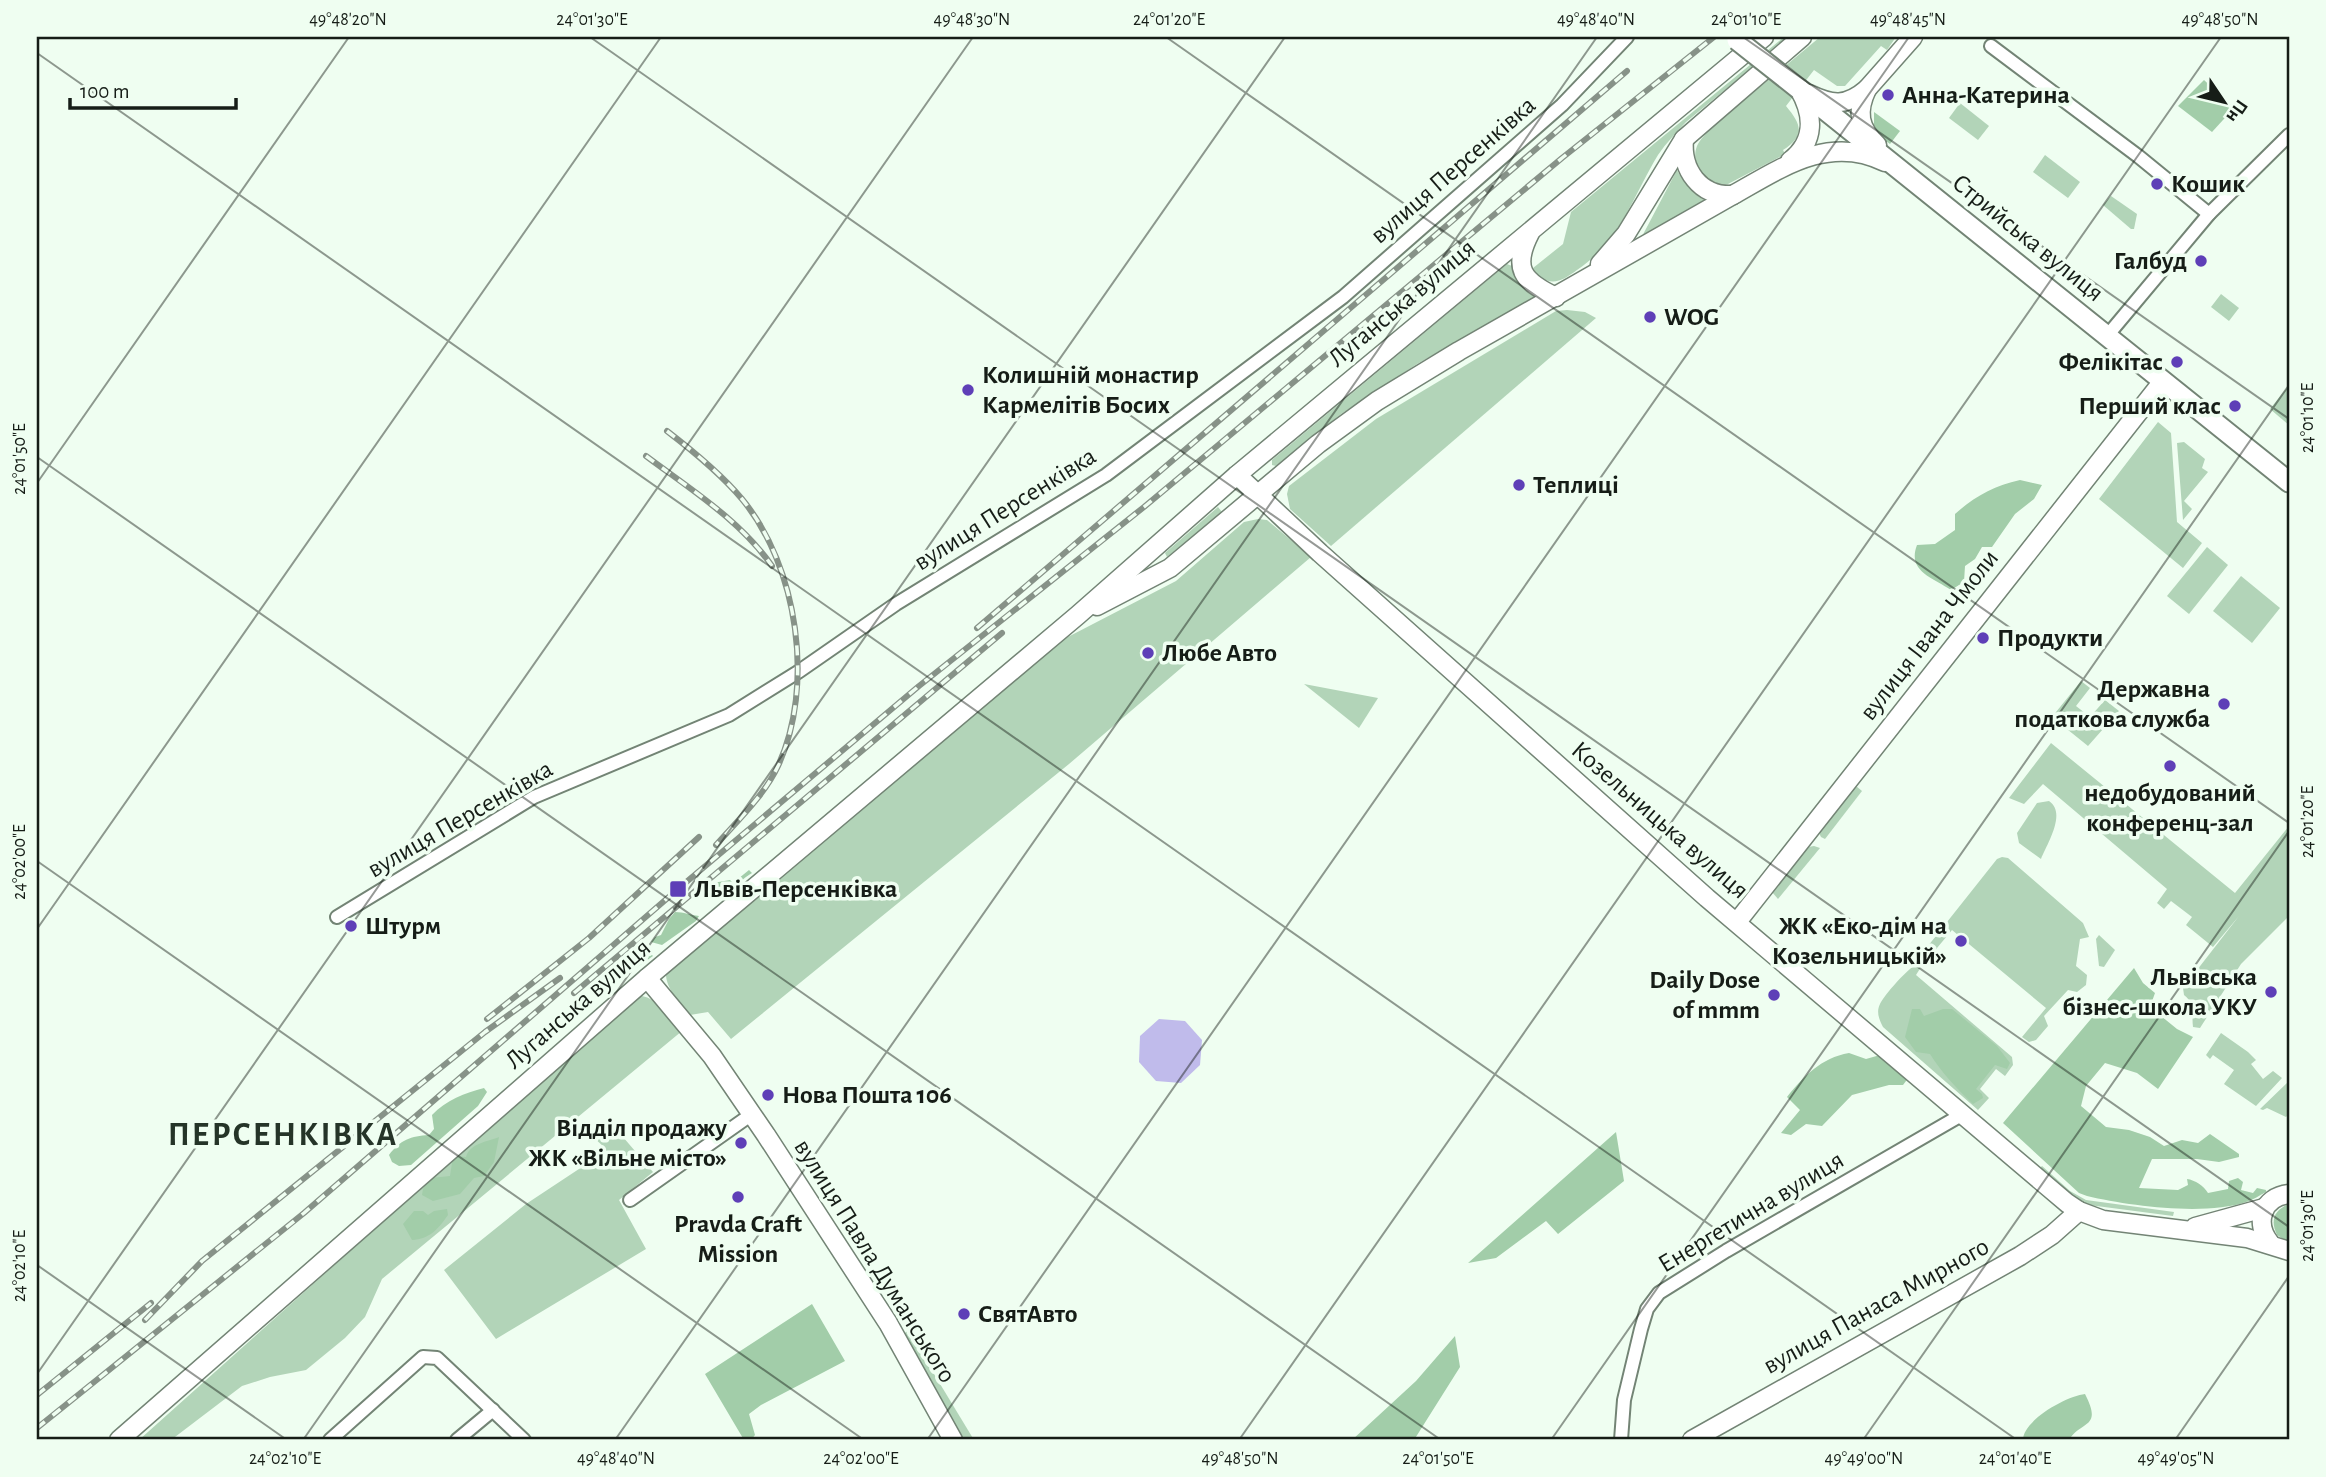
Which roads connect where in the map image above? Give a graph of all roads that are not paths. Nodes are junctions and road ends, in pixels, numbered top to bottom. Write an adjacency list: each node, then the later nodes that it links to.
1 (1627, 37): 26 (street, вулиця Персенківка)
2 (1733, 37): 9 (main road, Стрийська вулиця, bridge)
3 (1764, 37): 17 (main road, Луганська вулиця)
4 (1802, 37): 12 (main road, Луганська вулиця)
5 (1904, 37): 8 (main road)
6 (1913, 37): 8 (main road)
7 (1991, 46): 16 (street)
8 (1892, 60): 10 (main road)
9 (1799, 89): 10 (main road); 13 (main road, Стрийська вулиця); 14 (main road, Луганська вулиця)
10 (1867, 89): 13 (main road)
11 (2289, 135): 16 (street)
12 (1684, 139): 15 (main road); 18 (main road, Луганська вулиця)
13 (1901, 169): 14 (main road, Луганська вулиця); 20 (main road, Стрийська вулиця)
14 (1776, 171): 15 (main road, Луганська вулиця)
15 (1733, 195): 18 (main road, Луганська вулиця)
16 (2209, 214): 20 (street)
17 (1532, 228): 19 (main road); 22 (main road, Луганська вулиця)
18 (1583, 280): 19 (main road, Луганська вулиця)
19 (1556, 297): 24 (main road, Луганська вулиця)
20 (2107, 336): 21 (main road, Стрийська вулиця)
21 (2163, 381): 23 (main road, Стрийська вулиця); 27 (main road, вулиця Івана Чмоли)
22 (1237, 475): 24 (main road, Козельницька вулиця); 25 (main road, Луганська вулиця)
23 (2289, 482)
24 (1258, 495): 25 (main road, Луганська вулиця); 27 (main road, Козельницька вулиця)
25 (1078, 615): 28 (main road, Луганська вулиця)
26 (337, 917)
27 (1737, 922): 30 (main road, Козельницька вулиця)
28 (647, 978): 29 (main road, вулиця Павла Думанського); 39 (main road, Луганська вулиця)
29 (752, 1114): 32 (street); 43 (main road, вулиця Павла Думанського)
30 (1963, 1114): 34 (main road, Козельницька вулиця); 44 (street, Енергетична вулиця)
31 (2289, 1194): 33 (main road, Козельницька вулиця)
32 (630, 1200)
33 (2264, 1208): 35 (main road, Козельницька вулиця); 36 (main road)
34 (2079, 1211): 35 (main road, Козельницька вулиця); 45 (main road, вулиця Панаса Мирного)
35 (2188, 1229): 36 (main road, Козельницька вулиця)
36 (2270, 1244): 37 (main road, Козельницька вулиця)
37 (2289, 1251)
38 (493, 1410): 40 (street); 41 (street); 42 (street)
39 (119, 1440)
40 (330, 1440)
41 (457, 1440)
42 (524, 1440)
43 (953, 1440)
44 (1621, 1440)
45 (1692, 1440)

